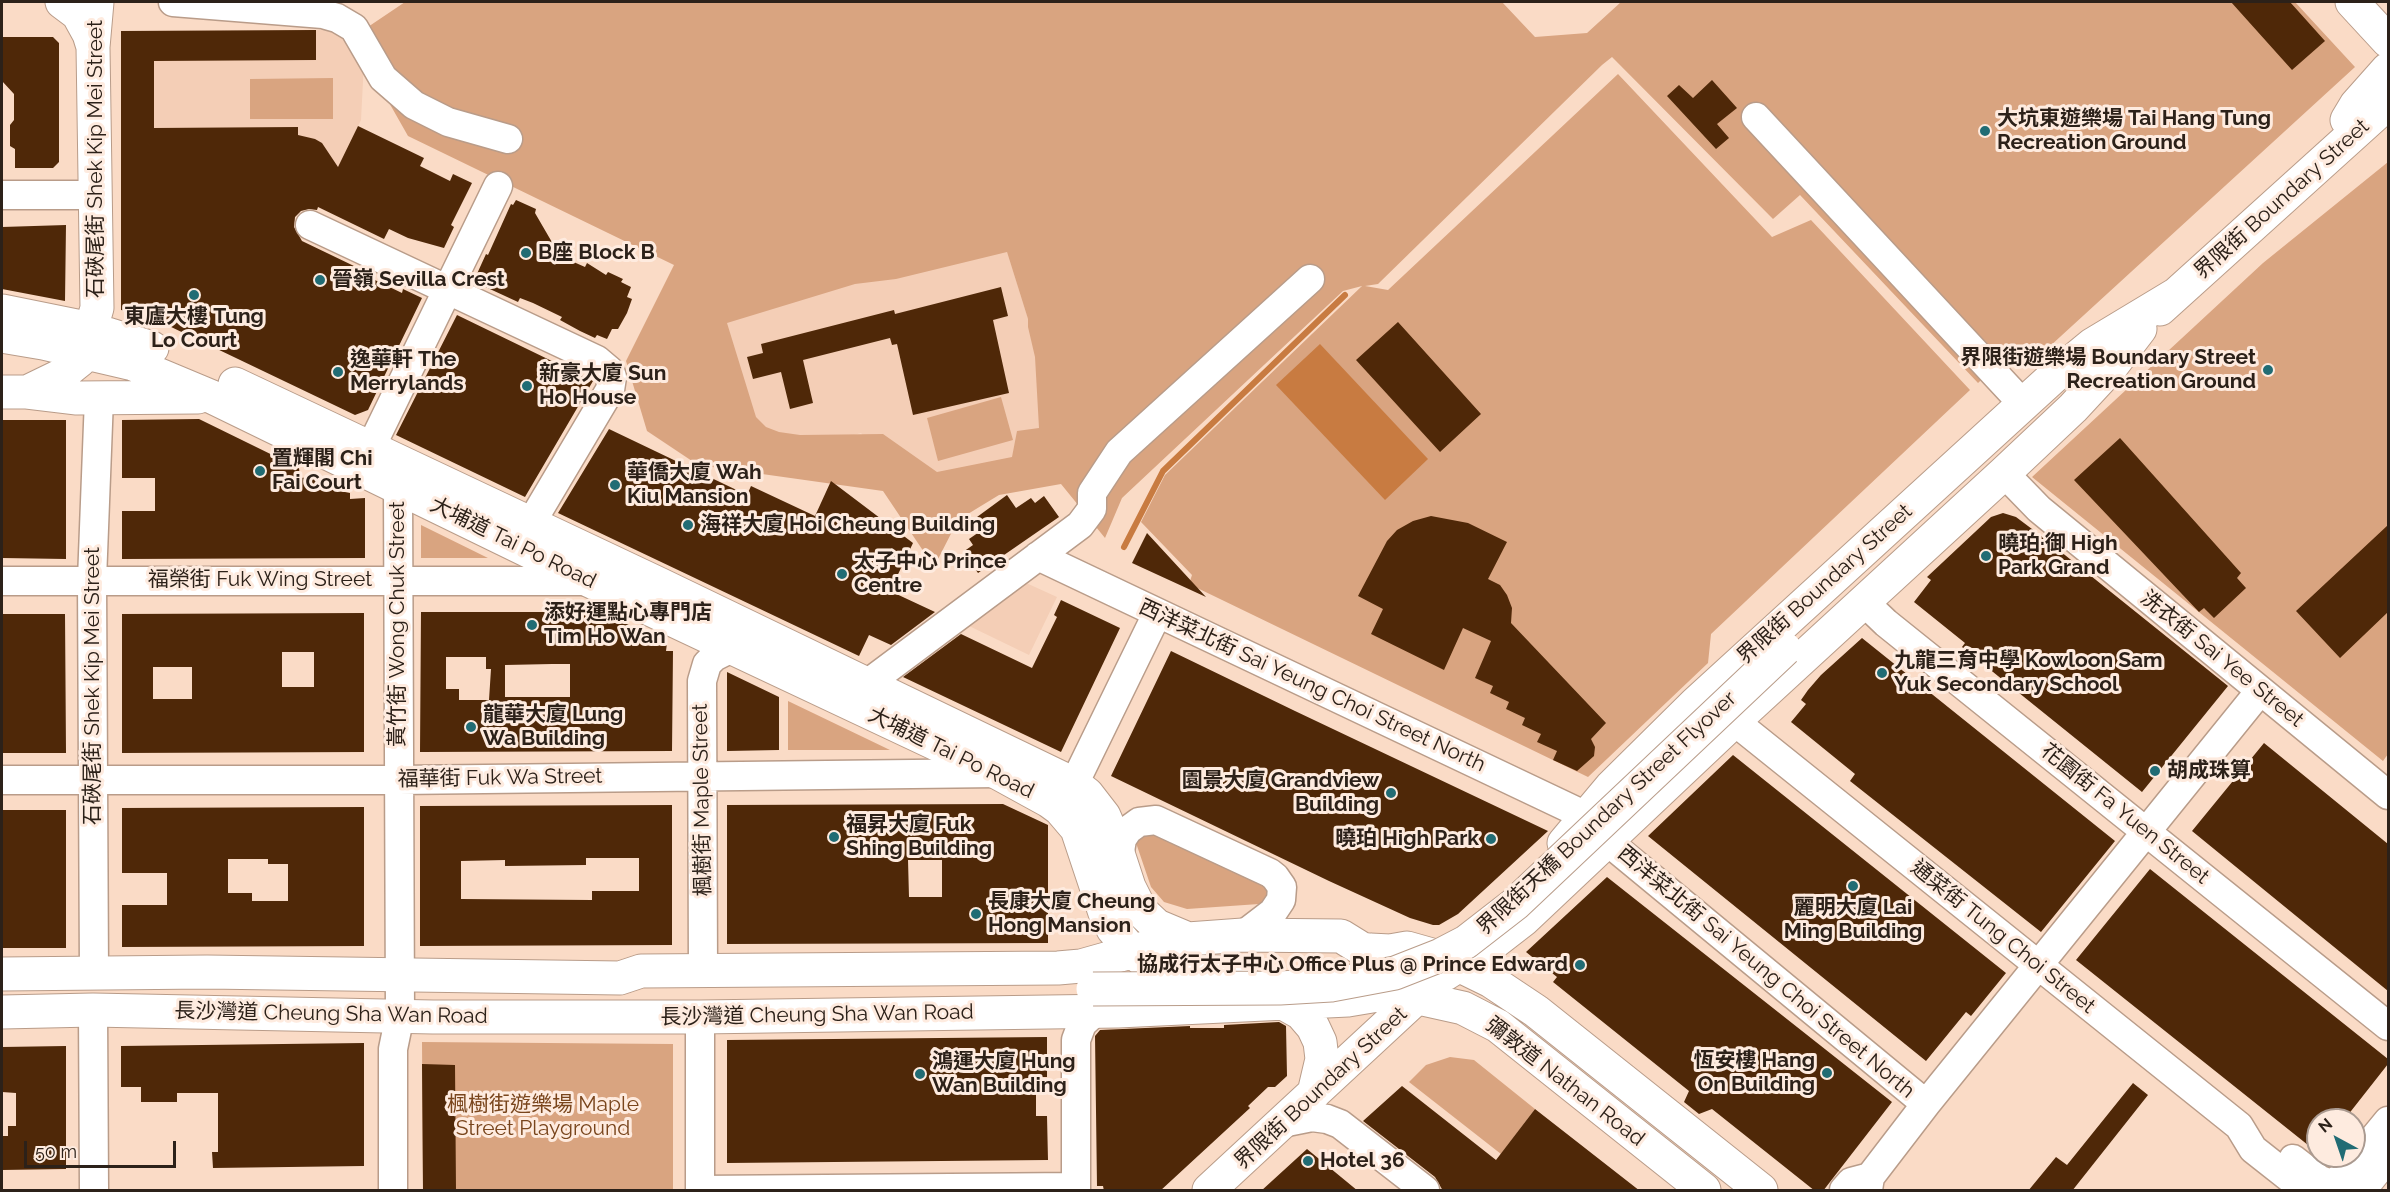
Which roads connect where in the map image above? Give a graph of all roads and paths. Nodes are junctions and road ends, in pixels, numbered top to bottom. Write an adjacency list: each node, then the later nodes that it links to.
1 (62, 2): 6 (main road)
2 (97, 2): 6 (main road, 石硤尾街 Shek Kip Mei Street)
3 (173, 2): 10 (street)
4 (2352, 2): 5 (main road)
5 (2388, 41)
6 (93, 47): 14 (main road, 石硤尾街 Shek Kip Mei Street)
7 (2388, 69): 11 (main road)
8 (2388, 103): 11 (main road, 界限街 Boundary Street)
9 (1756, 117): 25 (street)
10 (508, 139)
11 (2345, 142): 18 (main road, 界限街 Boundary Street)
12 (498, 186): 17 (street)
13 (2, 195): 14 (street)
14 (95, 195): 21 (main road, 石硤尾街 Shek Kip Mei Street)
15 (310, 225): 17 (street)
16 (1310, 279): 30 (street)
17 (447, 290): 26 (street); 29 (street)
18 (2175, 295): 25 (main road, 界限街 Boundary Street); 27 (main road, 界限街 Boundary Street)
19 (2, 310): 21 (main road, 大埔道 Tai Po Road)
20 (2, 336): 21 (main road, 大埔道 Tai Po Road)
21 (88, 341): 22 (main road); 23 (main road, 大埔道 Tai Po Road); 26 (main road, 大埔道 Tai Po Road)
22 (14, 392): 24 (main road)
23 (212, 397): 24 (main road); 28 (main road, 大埔道 Tai Po Road)
24 (99, 398): 31 (street, 石硤尾街 Shek Kip Mei Street)
25 (2023, 404): 38 (main road, 界限街 Boundary Street)
26 (371, 447): 29 (main road, 大埔道 Tai Po Road)
27 (1998, 467): 35 (main road, 界限街 Boundary Street); 40 (street, 洗衣街 Sai Yee Street); 62 (main road, 界限街天橋 Boundary Street Flyover, bridge)
28 (398, 488): 33 (street, 黃竹街 Wong Chuk Street); 34 (main road, 大埔道 Tai Po Road)
29 (531, 523): 39 (main road, 大埔道 Tai Po Road)
30 (1038, 556): 36 (street, 西洋菜北街 Sai Yeung Choi Street North); 39 (street)
31 (92, 580): 32 (street, 福榮街 Fuk Wing Street); 33 (street, 福榮街 Fuk Wing Street); 44 (street, 石硤尾街 Shek Kip Mei Street)
32 (2, 581)
33 (397, 581): 34 (street, 福榮街 Fuk Wing Street); 46 (street, 黃竹街 Wong Chuk Street)
34 (590, 581): 37 (main road, 大埔道 Tai Po Road)
35 (1863, 602): 41 (main road, 界限街 Boundary Street); 50 (street, 花園街 Fa Yuen Street)
36 (1157, 614): 47 (street); 49 (street, 西洋菜北街 Sai Yeung Choi Street North)
37 (736, 650): 42 (main road, 大埔道 Tai Po Road); 43 (street, 楓樹街 Maple Street)
38 (1724, 677): 41 (street, 通菜街 Tung Choi Street); 49 (main road, 界限街 Boundary Street)
39 (867, 684): 47 (main road, 大埔道 Tai Po Road)
40 (2260, 691): 48 (street, 洗衣街 Sai Yee Street); 50 (street)
41 (1734, 721): 51 (main road, 界限街 Boundary Street); 56 (street, 通菜街 Tung Choi Street)
42 (998, 773): 43 (street, 福華街 Fuk Wa Street); 55 (main road, 大埔道 Tai Po Road)
43 (702, 776): 46 (street, 福華街 Fuk Wa Street); 57 (street, 楓樹街 Maple Street)
44 (93, 779): 45 (street, 福華街 Fuk Wa Street); 46 (street, 福華街 Fuk Wa Street); 58 (street, 石硤尾街 Shek Kip Mei Street)
45 (2, 780)
46 (399, 780): 60 (street, 黃竹街 Wong Chuk Street)
47 (1074, 784): 52 (main road, 大埔道 Tai Po Road)
48 (2388, 795)
49 (1586, 816): 61 (main road, 界限街 Boundary Street)
50 (2147, 832): 56 (street); 70 (street, 花園街 Fa Yuen Street)
51 (1607, 841): 61 (main road, 界限街 Boundary Street); 72 (street, 西洋菜北街 Sai Yeung Choi Street North)
52 (1119, 858): 53 (street); 54 (main road, 大埔道 Tai Po Road)
53 (1243, 935): 54 (main road, 長沙灣道 Cheung Sha Wan Road); 61 (main road, 長沙灣道 Cheung Sha Wan Road)
54 (1188, 939): 55 (main road, 長沙灣道 Cheung Sha Wan Road)
55 (1132, 951): 57 (main road, 長沙灣道 Cheung Sha Wan Road); 63 (main road)
56 (2038, 965): 72 (street); 77 (street, 通菜街 Tung Choi Street)
57 (703, 971): 62 (main road, 長沙灣道 Cheung Sha Wan Road)
58 (94, 973): 59 (main road, 長沙灣道 Cheung Sha Wan Road); 60 (main road, 長沙灣道 Cheung Sha Wan Road)
59 (2, 974)
60 (399, 974): 62 (main road, 長沙灣道 Cheung Sha Wan Road); 68 (street, 黃竹街 Wong Chuk Street)
61 (1439, 976): 63 (main road, 彌敦道 Nathan Road); 71 (main road, 界限街 Boundary Street); 84 (main road, 彌敦道 Nathan Road); 85 (main road, 彌敦道 Nathan Road)
62 (629, 986)
63 (1378, 995): 64 (main road, 長沙灣道 Cheung Sha Wan Road)
64 (1285, 1004): 66 (main road, 長沙灣道 Cheung Sha Wan Road); 71 (main road)
65 (93, 1010): 67 (main road, 長沙灣道 Cheung Sha Wan Road); 68 (main road, 長沙灣道 Cheung Sha Wan Road); 80 (street)
66 (1096, 1011): 69 (main road, 長沙灣道 Cheung Sha Wan Road); 78 (street)
67 (2, 1012)
68 (400, 1015): 69 (main road, 長沙灣道 Cheung Sha Wan Road); 81 (street, 黃竹街 Wong Chuk Street)
69 (700, 1017): 79 (street)
70 (2388, 1026)
71 (1314, 1093): 74 (main road, 界限街 Boundary Street)
72 (1926, 1104): 76 (street)
73 (2388, 1120): 77 (street)
74 (1282, 1123): 82 (main road, 界限街 Boundary Street); 83 (street)
75 (2388, 1154): 77 (main road)
76 (1869, 1184): 86 (street)
77 (2331, 1188)
78 (1076, 1189): 79 (street)
79 (700, 1190)
80 (94, 1191)
81 (393, 1191)
82 (1209, 1191)
83 (1425, 1191)
84 (1704, 1191)
85 (1761, 1191)
86 (1844, 1191)

